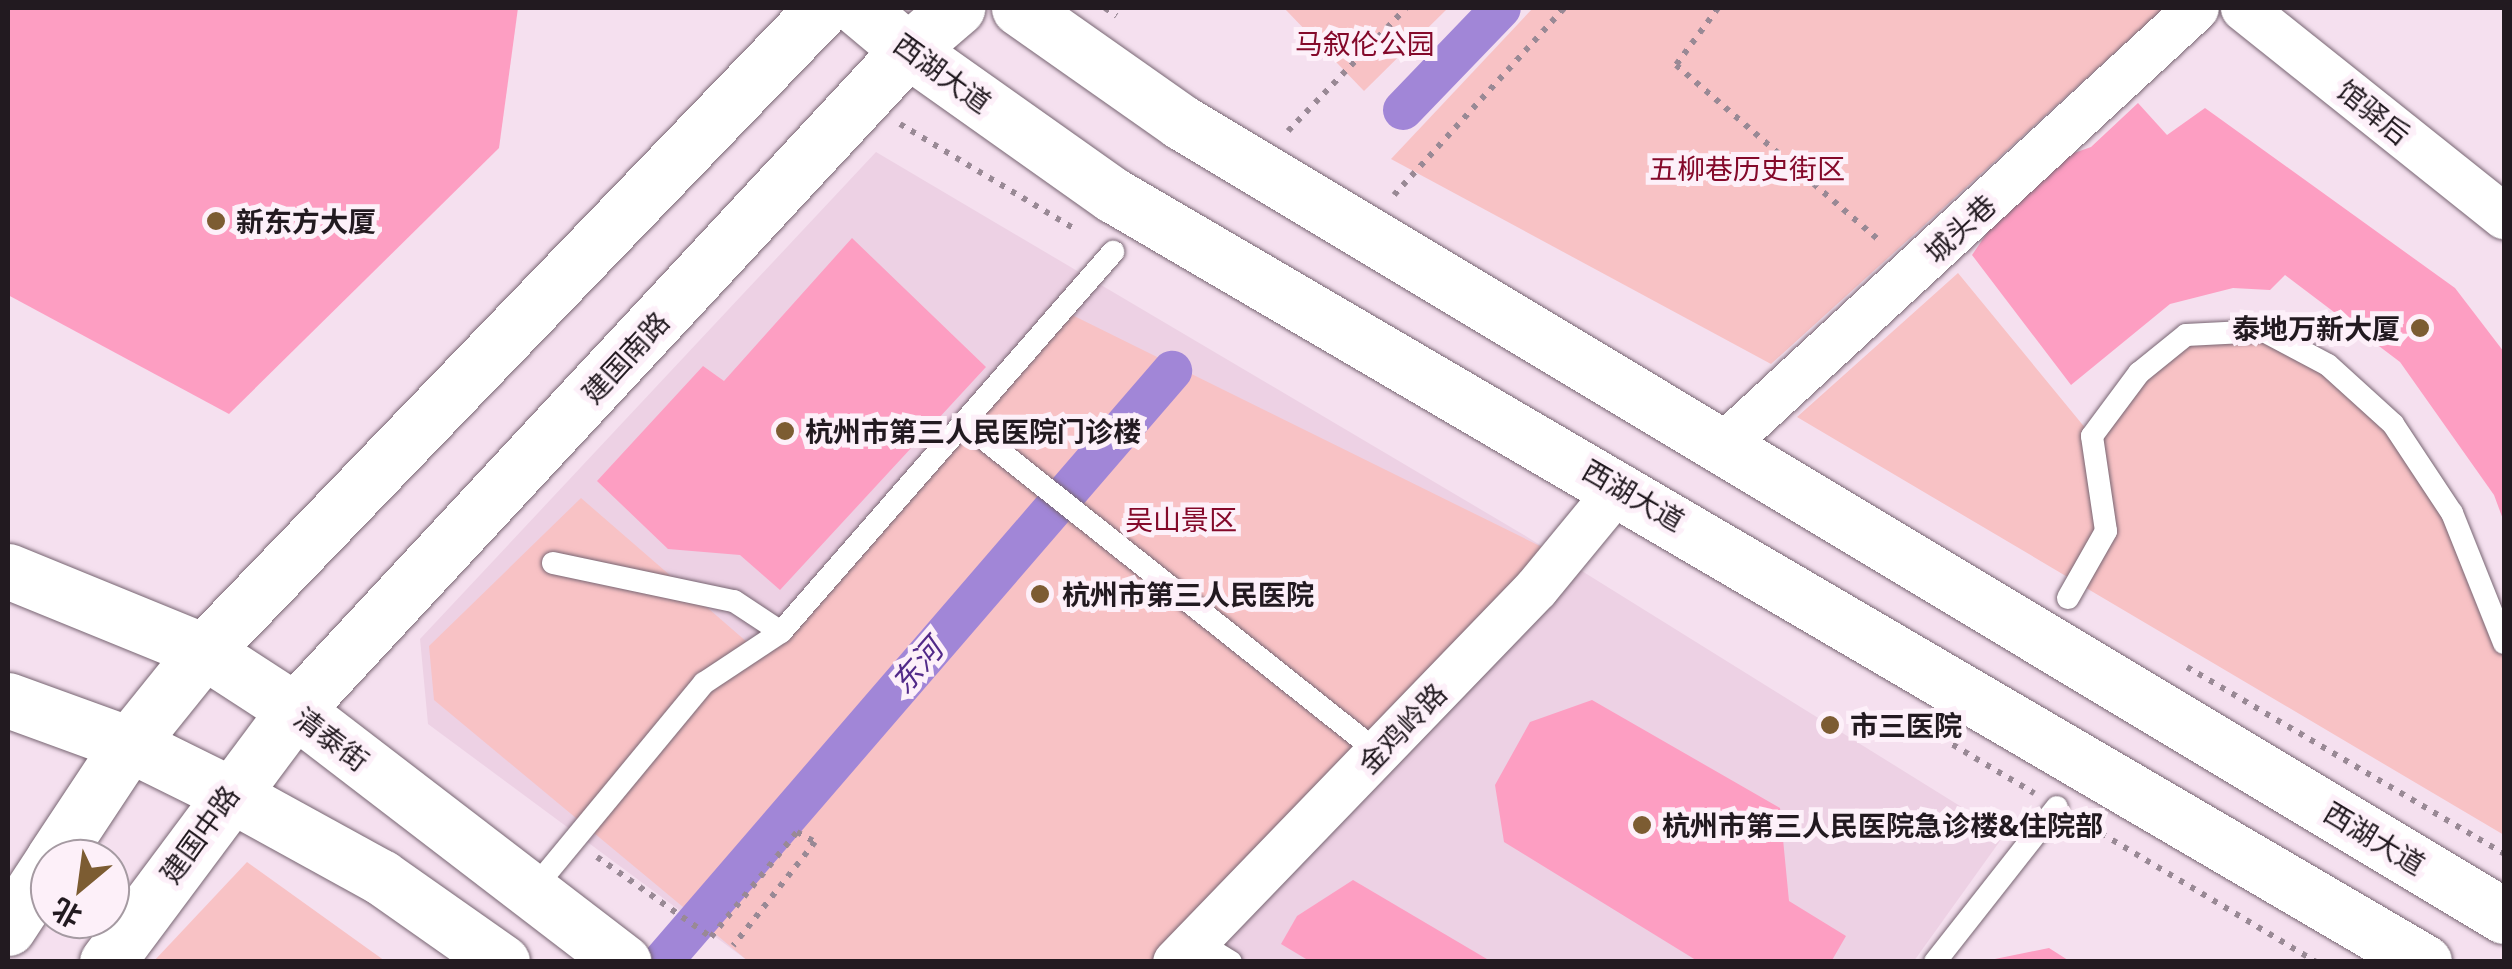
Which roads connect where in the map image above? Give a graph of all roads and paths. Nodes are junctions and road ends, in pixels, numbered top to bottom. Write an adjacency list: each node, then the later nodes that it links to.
1 (822, 8): 24 (main road)
2 (858, 8): 10 (main road, 西湖大道)
3 (957, 8): 10 (main road, 建国南路)
4 (1018, 8): 17 (main road, 西湖大道)
5 (1406, 8): 11 (path)
6 (1564, 8): 12 (path)
7 (1718, 8): 15 (path)
8 (2196, 8): 15 (street, 城头巷)
9 (2242, 8): 13 (street, 馆驿后)
10 (908, 50): 18 (main road, 西湖大道); 26 (main road, 建国南路)
11 (1288, 132)
12 (1394, 196)
13 (2504, 216)
14 (1113, 252): 16 (lane)
15 (1914, 272): 17 (street, 城头巷)
16 (964, 423): 22 (lane); 28 (lane)
17 (1722, 446): 35 (main road, 西湖大道)
18 (1620, 486): 28 (street, 金鸡岭路); 43 (main road, 西湖大道)
19 (553, 563): 22 (lane)
20 (8, 571): 24 (main road, 清泰街)
21 (2068, 598): 23 (lane)
22 (782, 632): 32 (lane)
23 (2504, 643)
24 (204, 652): 26 (main road, 清泰街); 27 (main road)
25 (8, 700): 27 (main road)
26 (295, 710): 29 (main road, 建国中路); 33 (main road, 清泰街)
27 (130, 744): 29 (main road); 31 (main road)
28 (1379, 754): 39 (street, 金鸡岭路)
29 (228, 793): 40 (main road, 建国中路); 41 (main road)
30 (2057, 807): 42 (lane)
31 (67, 839)
32 (574, 840): 33 (lane); 37 (path)
33 (531, 892): 38 (main road, 清泰街)
34 (30, 895): 36 (main road)
35 (2504, 916)
36 (8, 928)
37 (733, 946)
38 (609, 951)
39 (1200, 954)
40 (107, 962)
41 (502, 962)
42 (1935, 962)
43 (2424, 962)

